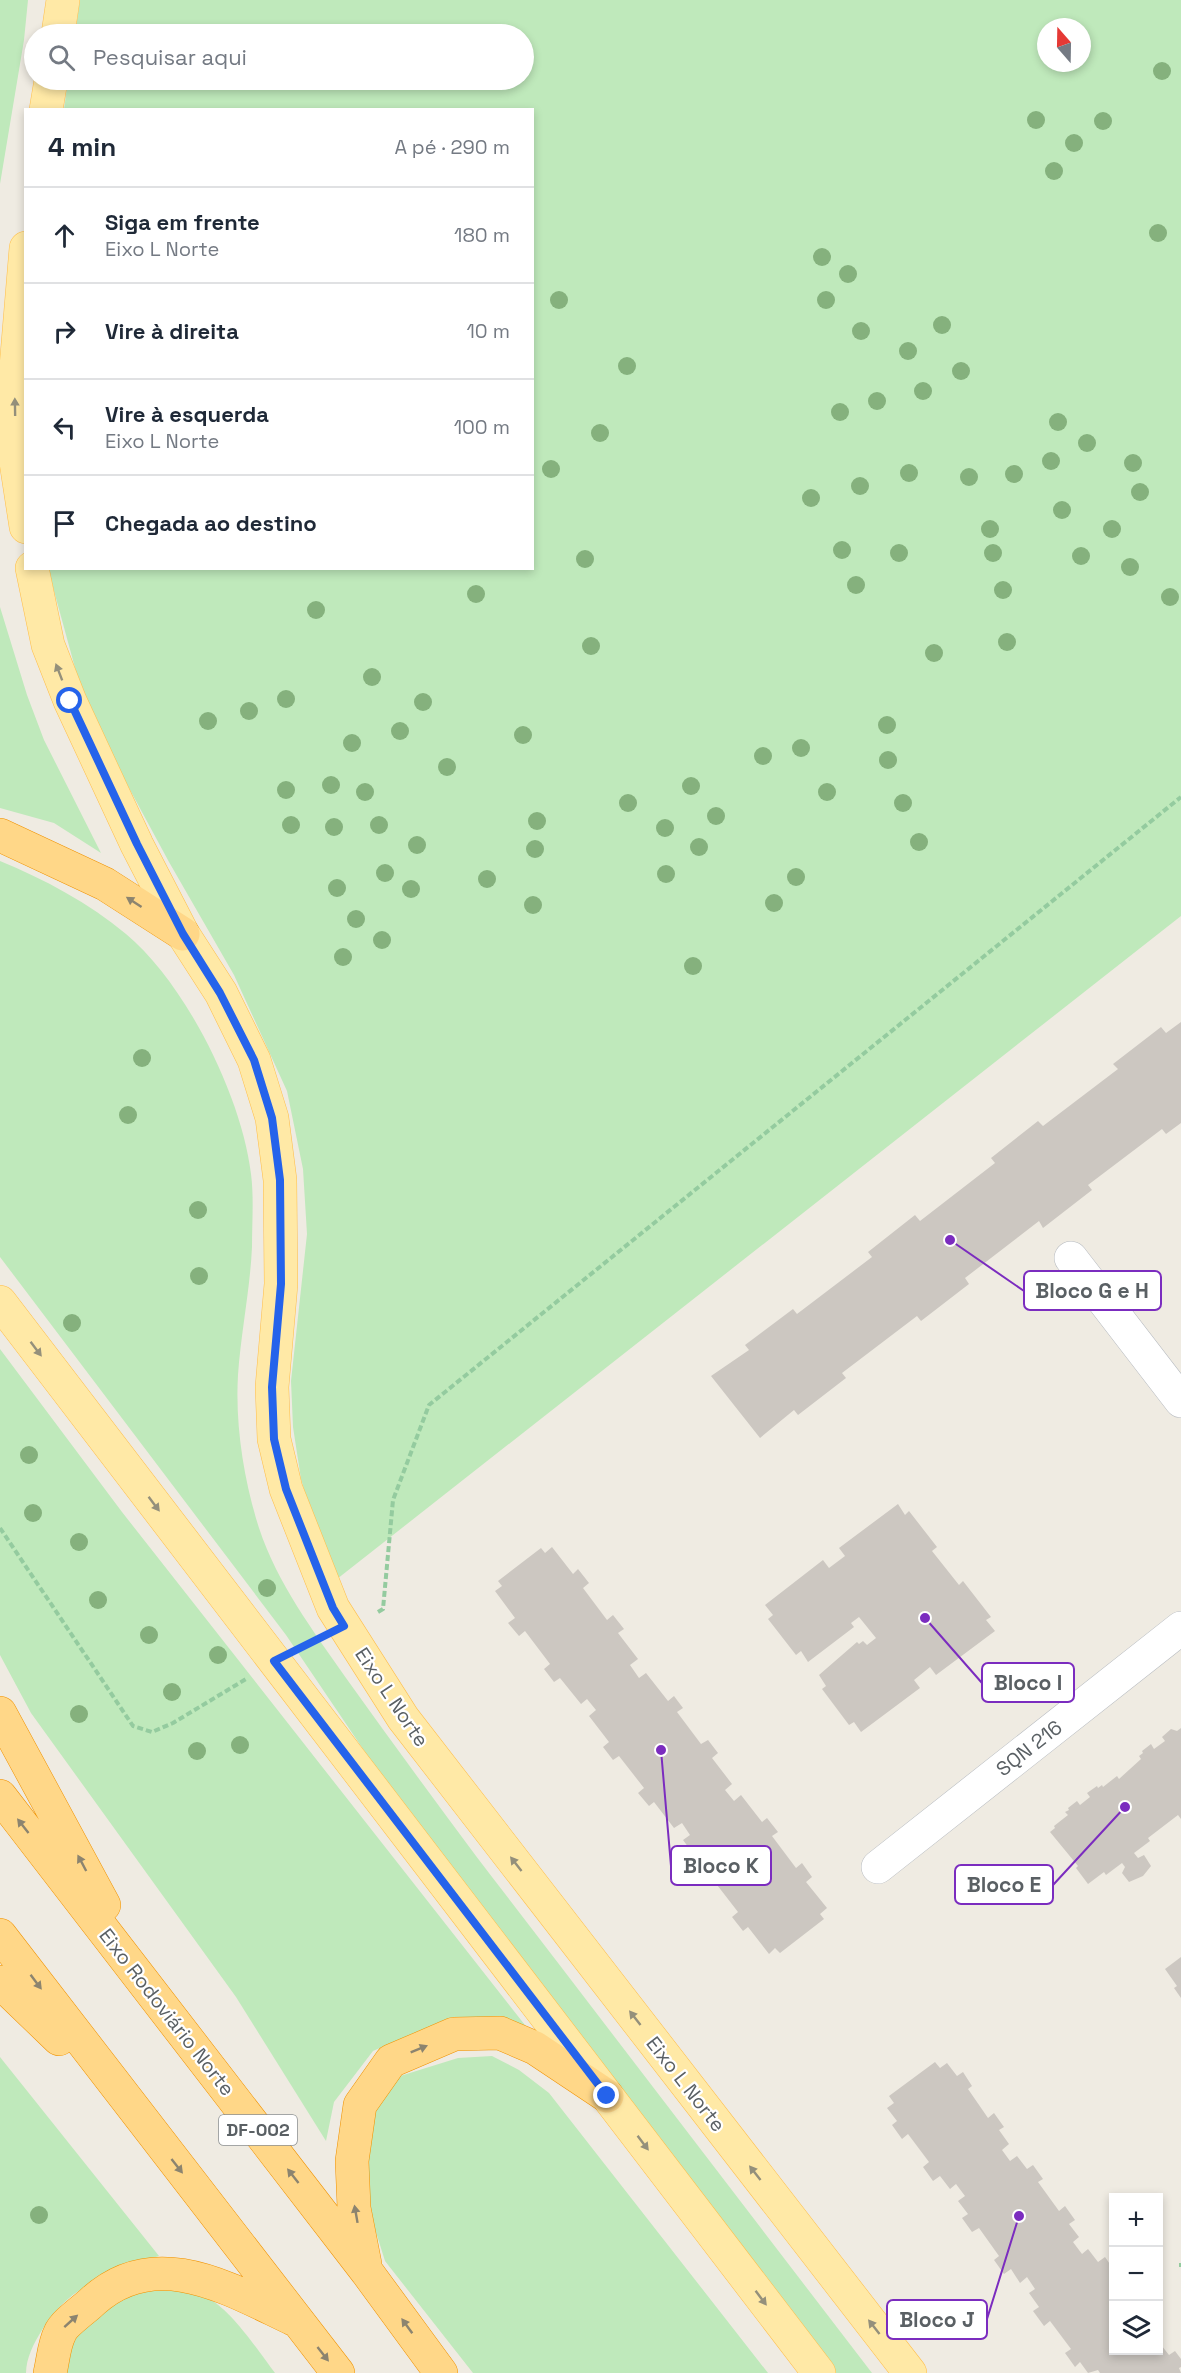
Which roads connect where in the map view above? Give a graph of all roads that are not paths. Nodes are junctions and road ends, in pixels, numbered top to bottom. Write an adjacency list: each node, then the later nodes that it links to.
1 (63, 0): 2 (main road)
2 (59, 24)
3 (49, 90): 4 (main road)
4 (46, 108)
5 (24, 272): 6 (main road, one-way to 5)
6 (24, 514)
7 (32, 570): 9 (main road, Eixo L Norte, one-way to 7)
8 (0, 836): 9 (highway, one-way to 8)
9 (183, 934): 28 (main road, Eixo L Norte, one-way to 9)
10 (1071, 1258): 12 (street)
11 (0, 1302): 20 (main road, one-way to 20)
12 (1181, 1401)
13 (1181, 1628): 16 (street, SQN 216)
14 (0, 1713): 19 (highway, one-way to 14)
15 (0, 1796): 19 (highway, Eixo Rodoviário Norte / DF-002, one-way to 15)
16 (878, 1868)
17 (0, 1935): 21 (highway, one-way to 21)
18 (0, 1982): 21 (highway)
19 (149, 1989): 22 (highway, Eixo Rodoviário Norte / DF-002, one-way to 19)
20 (607, 2096): 22 (highway, one-way to 20); 27 (main road, one-way to 27)
21 (141, 2120): 23 (highway, one-way to 23)
22 (367, 2272): 26 (highway, Eixo Rodoviário Norte / DF-002, one-way to 22)
23 (297, 2321): 24 (highway, one-way to 23); 25 (highway, one-way to 25)
24 (50, 2373)
25 (338, 2373)
26 (441, 2373)
27 (819, 2373)
28 (910, 2373)

